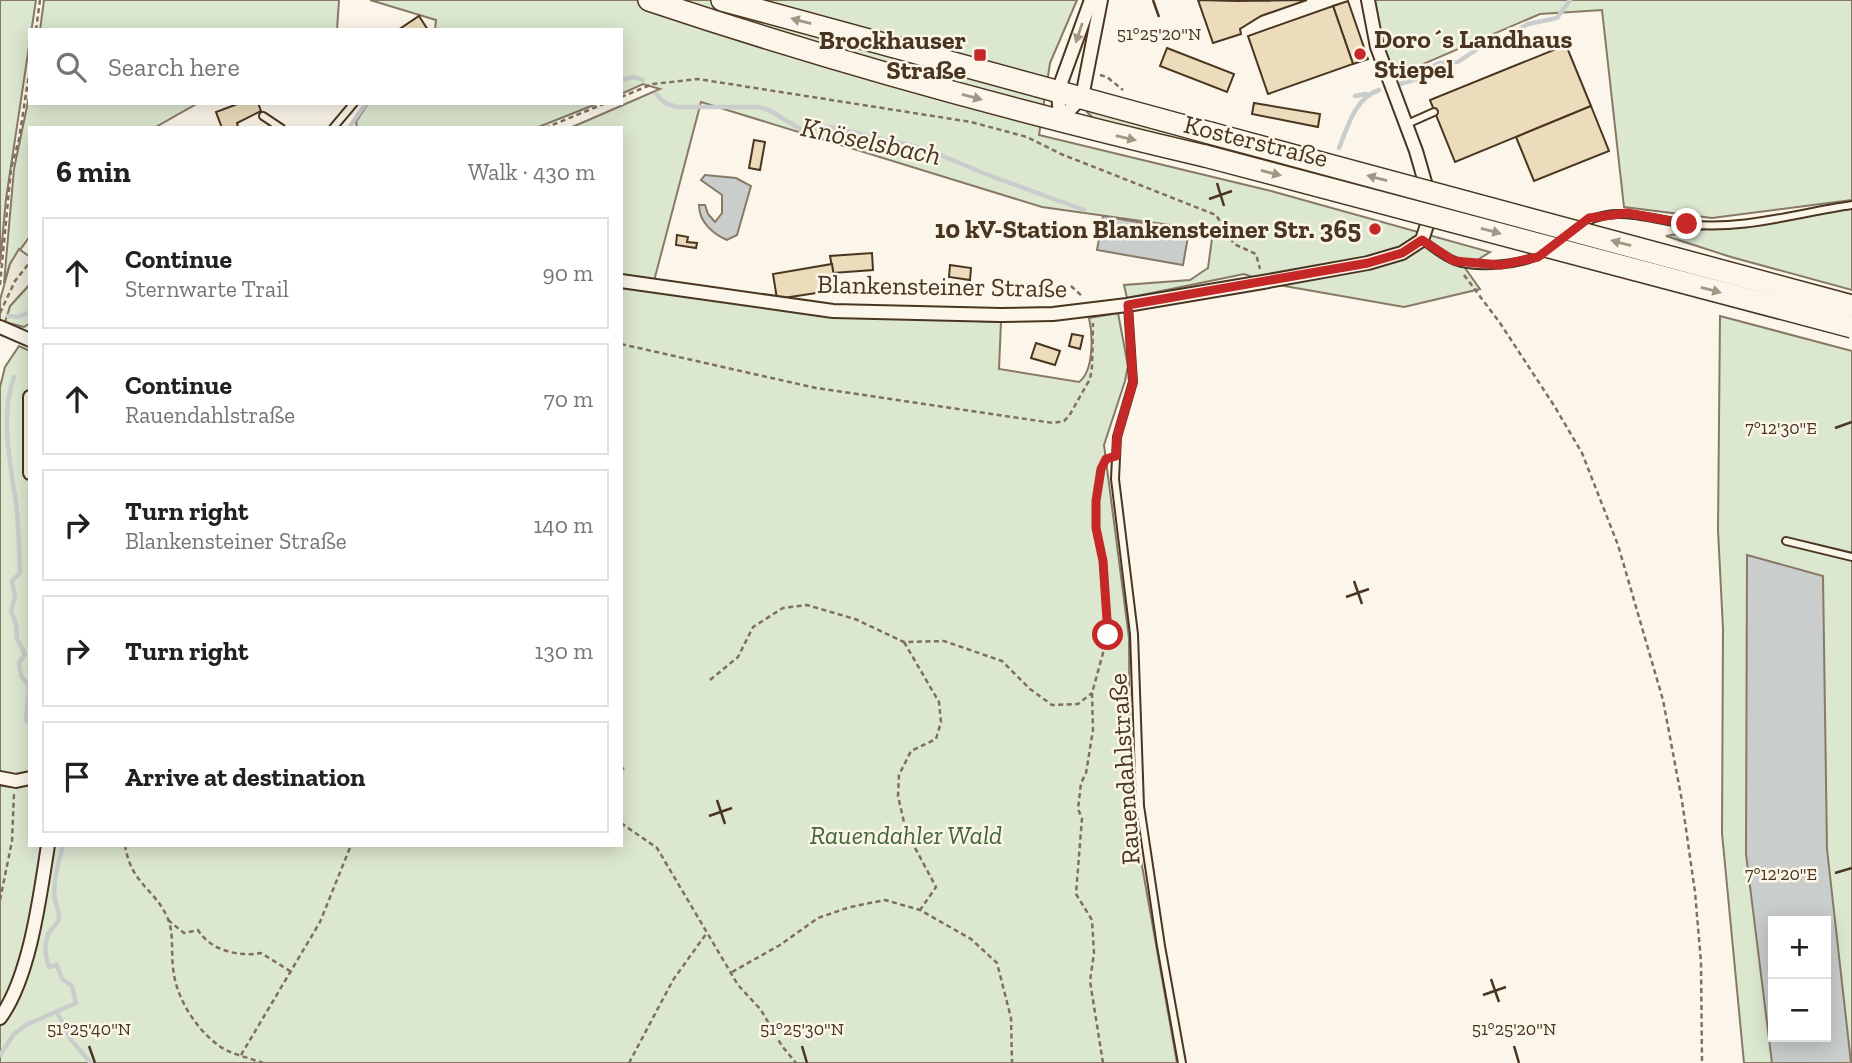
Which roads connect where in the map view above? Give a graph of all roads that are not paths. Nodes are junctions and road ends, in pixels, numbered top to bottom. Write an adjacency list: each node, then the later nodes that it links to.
1 (649, 0): 11 (main road, Kosterstraße, one-way to 11)
2 (722, 0): 6 (main road, Kosterstraße, one-way to 2)
3 (1091, 0): 6 (street, one-way to 6)
4 (1101, 0): 7 (street)
5 (1368, 0): 12 (street)
6 (1058, 90): 7 (main road, Kosterstraße); 11 (street)
7 (1082, 97): 11 (street); 21 (main road, Kosterstraße, one-way to 7, bridge)
8 (352, 105): 14 (lane)
9 (1434, 112): 12 (lane)
10 (262, 116): 13 (lane)
11 (1060, 120): 23 (main road, Kosterstraße, one-way to 23, bridge)
12 (1406, 124): 17 (street)
13 (278, 126)
14 (335, 126)
15 (1852, 205): 16 (lane)
16 (1569, 234)
17 (1422, 240): 18 (lane); 20 (street, Blankensteiner Straße)
18 (1558, 242)
19 (623, 281): 20 (street, Blankensteiner Straße)
20 (1128, 305): 31 (lane, Rauendahlstraße)
21 (1852, 306)
22 (0, 327): 24 (street)
23 (1852, 327)
24 (28, 339)
25 (1786, 541): 26 (lane)
26 (1852, 557)
27 (0, 778): 28 (street)
28 (28, 778)
29 (48, 847): 30 (street)
30 (0, 1018)
31 (1182, 1063)

